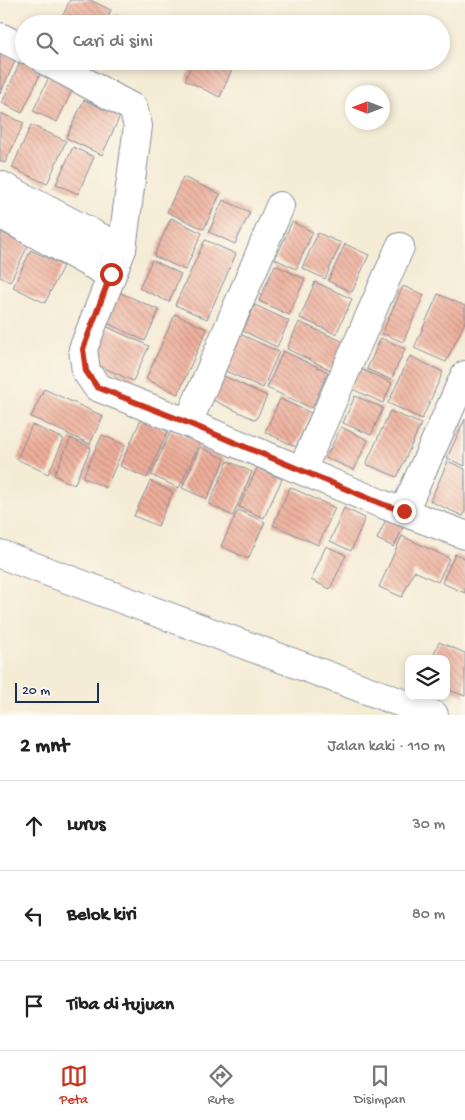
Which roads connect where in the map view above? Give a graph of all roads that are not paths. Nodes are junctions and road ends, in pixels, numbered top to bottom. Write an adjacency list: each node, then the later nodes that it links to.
1 (0, 37): 2 (street)
2 (15, 45)
3 (63, 70): 8 (street)
4 (0, 185): 8 (street)
5 (280, 206): 11 (street)
6 (0, 214): 9 (street)
7 (400, 247): 12 (street)
8 (122, 249): 9 (street)
9 (111, 274): 11 (street)
10 (465, 375): 13 (street)
11 (188, 423): 12 (street)
12 (302, 470): 13 (street)
13 (404, 511): 14 (street)
14 (465, 535)
15 (0, 554): 16 (street)
16 (434, 715)

